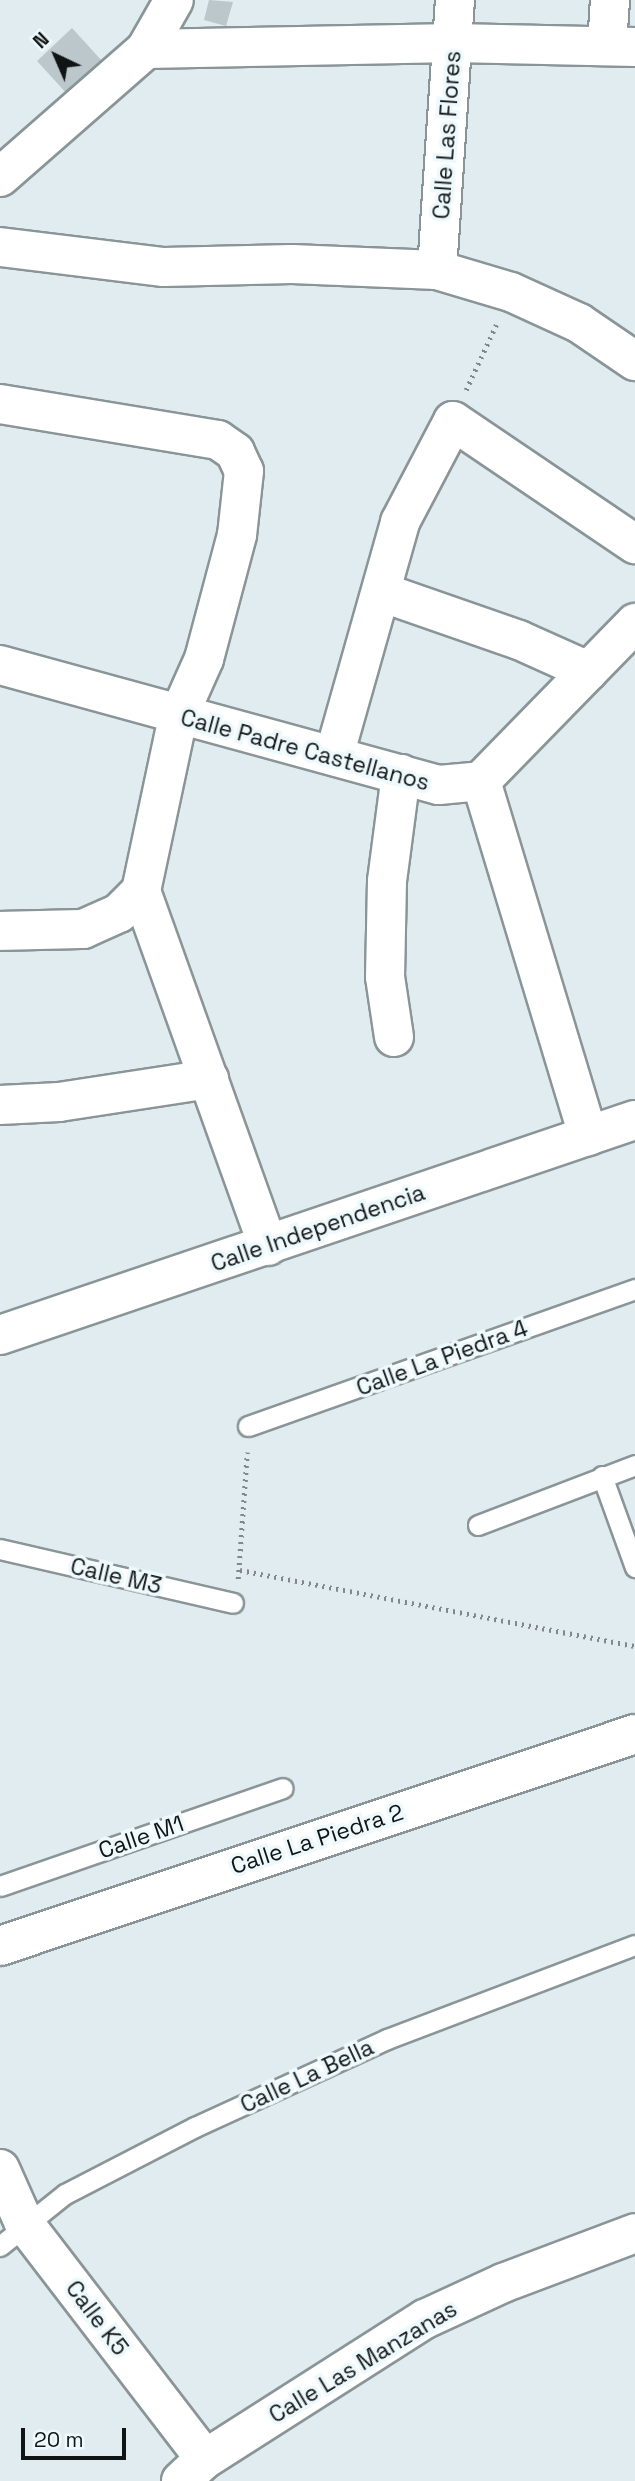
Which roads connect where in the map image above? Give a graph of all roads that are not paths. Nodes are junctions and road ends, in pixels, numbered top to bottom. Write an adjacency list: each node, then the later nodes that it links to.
1 (455, 0): 4 (street, Calle Las Flores)
2 (610, 0): 5 (street)
3 (170, 1): 6 (street)
4 (454, 43): 5 (street); 6 (street); 9 (street, Calle Las Flores)
5 (621, 46)
6 (146, 49): 7 (street)
7 (0, 177)
8 (0, 247): 9 (street)
9 (437, 270): 10 (street)
10 (635, 361)
11 (0, 404): 17 (street)
12 (635, 544): 13 (street)
13 (381, 592): 16 (street); 18 (street)
14 (635, 623): 16 (street)
15 (0, 665): 17 (street, Calle Padre Castellanos)
16 (588, 671): 20 (street)
17 (178, 717): 18 (street, Calle Padre Castellanos); 21 (street)
18 (334, 756): 19 (street, Calle Padre Castellanos)
19 (401, 774): 20 (street, Calle Padre Castellanos); 23 (street)
20 (481, 781): 27 (street)
21 (141, 891): 22 (street); 24 (street)
22 (0, 931)
23 (394, 1037)
24 (209, 1079): 25 (street); 28 (street)
25 (0, 1105)
26 (635, 1120): 27 (street, Calle Independencia)
27 (587, 1136): 28 (street, Calle Independencia)
28 (268, 1246): 30 (street, Calle Independencia)
29 (635, 1289): 31 (lane, Calle La Piedra 4)
30 (0, 1335)
31 (248, 1426)
32 (635, 1465): 33 (lane)
33 (602, 1476): 34 (lane); 36 (lane)
34 (478, 1525)
35 (0, 1549): 37 (lane, Calle M3)
36 (635, 1567)
37 (233, 1603)
38 (635, 1734): 42 (street, Calle La Piedra 2)
39 (282, 1788): 40 (lane, Calle M1)
40 (0, 1886)
41 (635, 1945): 45 (lane, Calle La Bella)
42 (0, 1947)
43 (0, 2169): 45 (street, Calle K5)
44 (635, 2233): 46 (street, Calle Las Manzanas)
45 (12, 2234): 46 (street, Calle K5)
46 (193, 2470)

